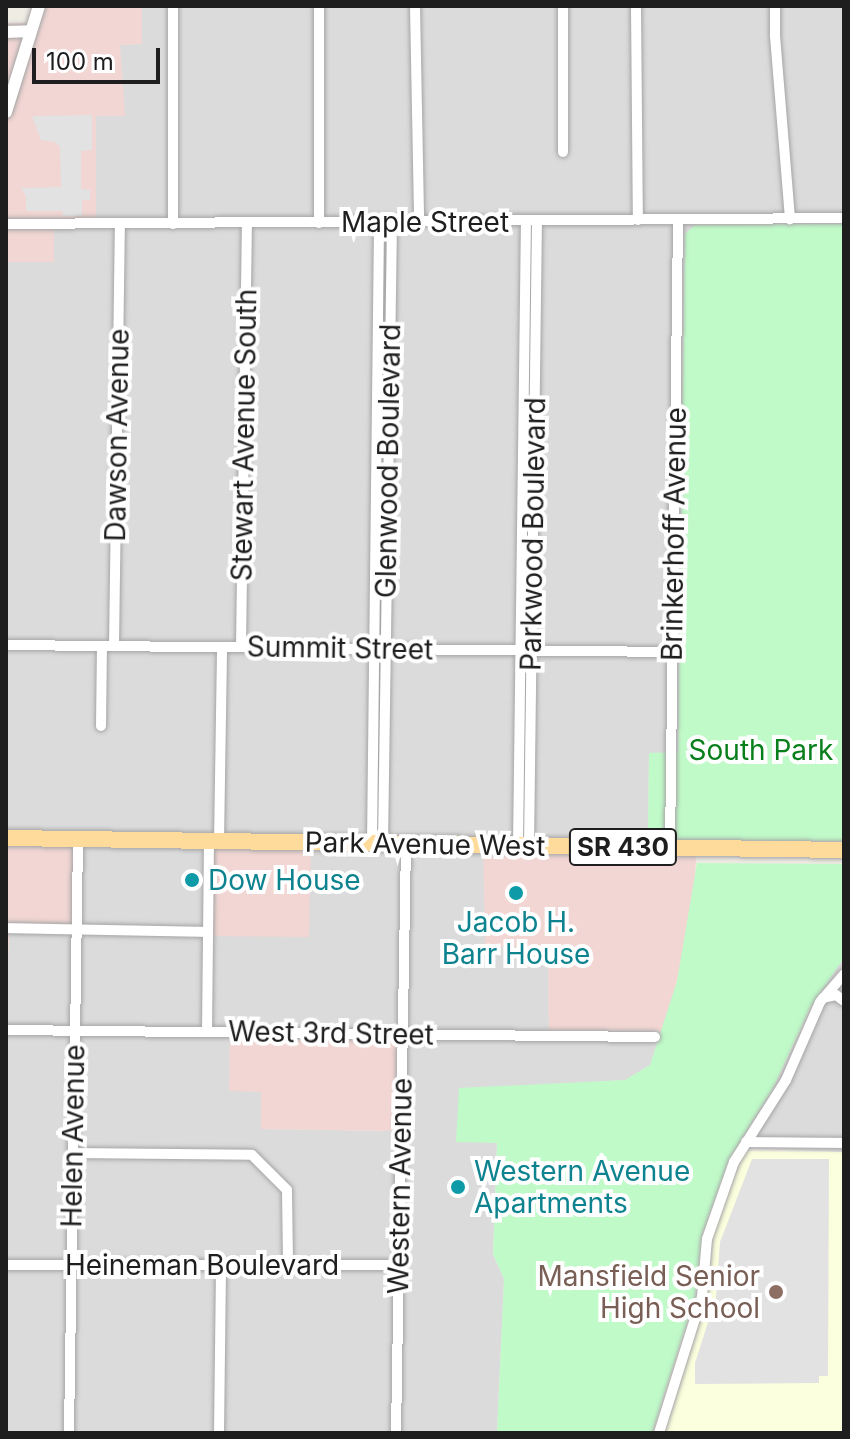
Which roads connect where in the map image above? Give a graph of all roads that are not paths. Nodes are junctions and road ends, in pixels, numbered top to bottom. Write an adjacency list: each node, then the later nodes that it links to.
1 (39, 6): 8 (street)
2 (173, 6): 24 (street)
3 (319, 6): 20 (street)
4 (415, 6): 18 (street)
5 (563, 6): 11 (street)
6 (636, 6): 14 (street)
7 (775, 6): 13 (street)
8 (31, 31): 9 (street); 10 (street)
9 (6, 32)
10 (6, 112)
11 (563, 152)
12 (844, 218): 13 (street, Maple Street)
13 (790, 219): 15 (street, Maple Street)
14 (638, 220): 15 (street, Maple Street); 16 (street, Maple Street)
15 (678, 220): 32 (street, Brinkerhoff Avenue)
16 (531, 221): 18 (street, Maple Street); 31 (street, Parkwood Boulevard)
17 (392, 222): 18 (street, Maple Street); 21 (street, Maple Street); 30 (street, Glenwood Boulevard)
18 (419, 222)
19 (247, 223): 20 (street, Maple Street); 24 (street, Maple Street); 28 (street, Stewart Avenue South)
20 (319, 223): 21 (street, Maple Street)
21 (379, 223): 29 (street, Glenwood Boulevard)
22 (6, 224): 23 (street, Maple Street)
23 (120, 224): 24 (street, Maple Street); 26 (street, Dawson Avenue)
24 (173, 224)
25 (6, 645): 26 (street, Summit Street)
26 (108, 646): 27 (street, Summit Street); 33 (street, Dawson Avenue)
27 (222, 647): 28 (street, Summit Street); 36 (street)
28 (241, 647): 29 (street, Summit Street)
29 (373, 649): 30 (street, Summit Street); 37 (street, Glenwood Boulevard)
30 (386, 649): 31 (street, Summit Street); 37 (street, Glenwood Boulevard)
31 (526, 650): 32 (street, Summit Street); 39 (street, Parkwood Boulevard)
32 (673, 652): 40 (street, Brinkerhoff Avenue)
33 (101, 726)
34 (6, 838): 35 (main road, Park Avenue West / SR 430)
35 (78, 839): 36 (main road, Park Avenue West / SR 430); 43 (street, Helen Avenue)
36 (214, 842): 37 (main road, Park Avenue West / SR 430); 44 (street)
37 (377, 843): 38 (main road, Park Avenue West / SR 430)
38 (406, 844): 39 (main road, Park Avenue West / SR 430); 51 (street, Western Avenue)
39 (523, 846): 40 (main road, Park Avenue West / SR 430)
40 (670, 848): 41 (main road, Park Avenue West / SR 430)
41 (844, 850)
42 (6, 928): 43 (street)
43 (76, 929): 44 (street); 49 (street, Helen Avenue)
44 (207, 932): 50 (street)
45 (844, 974): 46 (street)
46 (823, 998): 47 (street); 53 (street)
47 (844, 1001)
48 (6, 1030): 49 (street, West 3rd Street)
49 (75, 1030): 50 (street, West 3rd Street); 55 (street, Helen Avenue)
50 (207, 1032): 51 (street, West 3rd Street)
51 (403, 1034): 52 (street, West 3rd Street); 60 (street, Western Avenue)
52 (655, 1037)
53 (746, 1142): 54 (street); 64 (street)
54 (844, 1143)
55 (73, 1153): 57 (street, Helen Avenue); 59 (street)
56 (6, 1265): 57 (street, Heineman Boulevard)
57 (71, 1265): 58 (street, Heineman Boulevard); 61 (street, Helen Avenue)
58 (221, 1265): 59 (street, Heineman Boulevard); 62 (street)
59 (288, 1265): 60 (street, Heineman Boulevard)
60 (399, 1265): 63 (street, Western Avenue)
61 (69, 1433)
62 (219, 1433)
63 (396, 1433)
64 (659, 1433)

